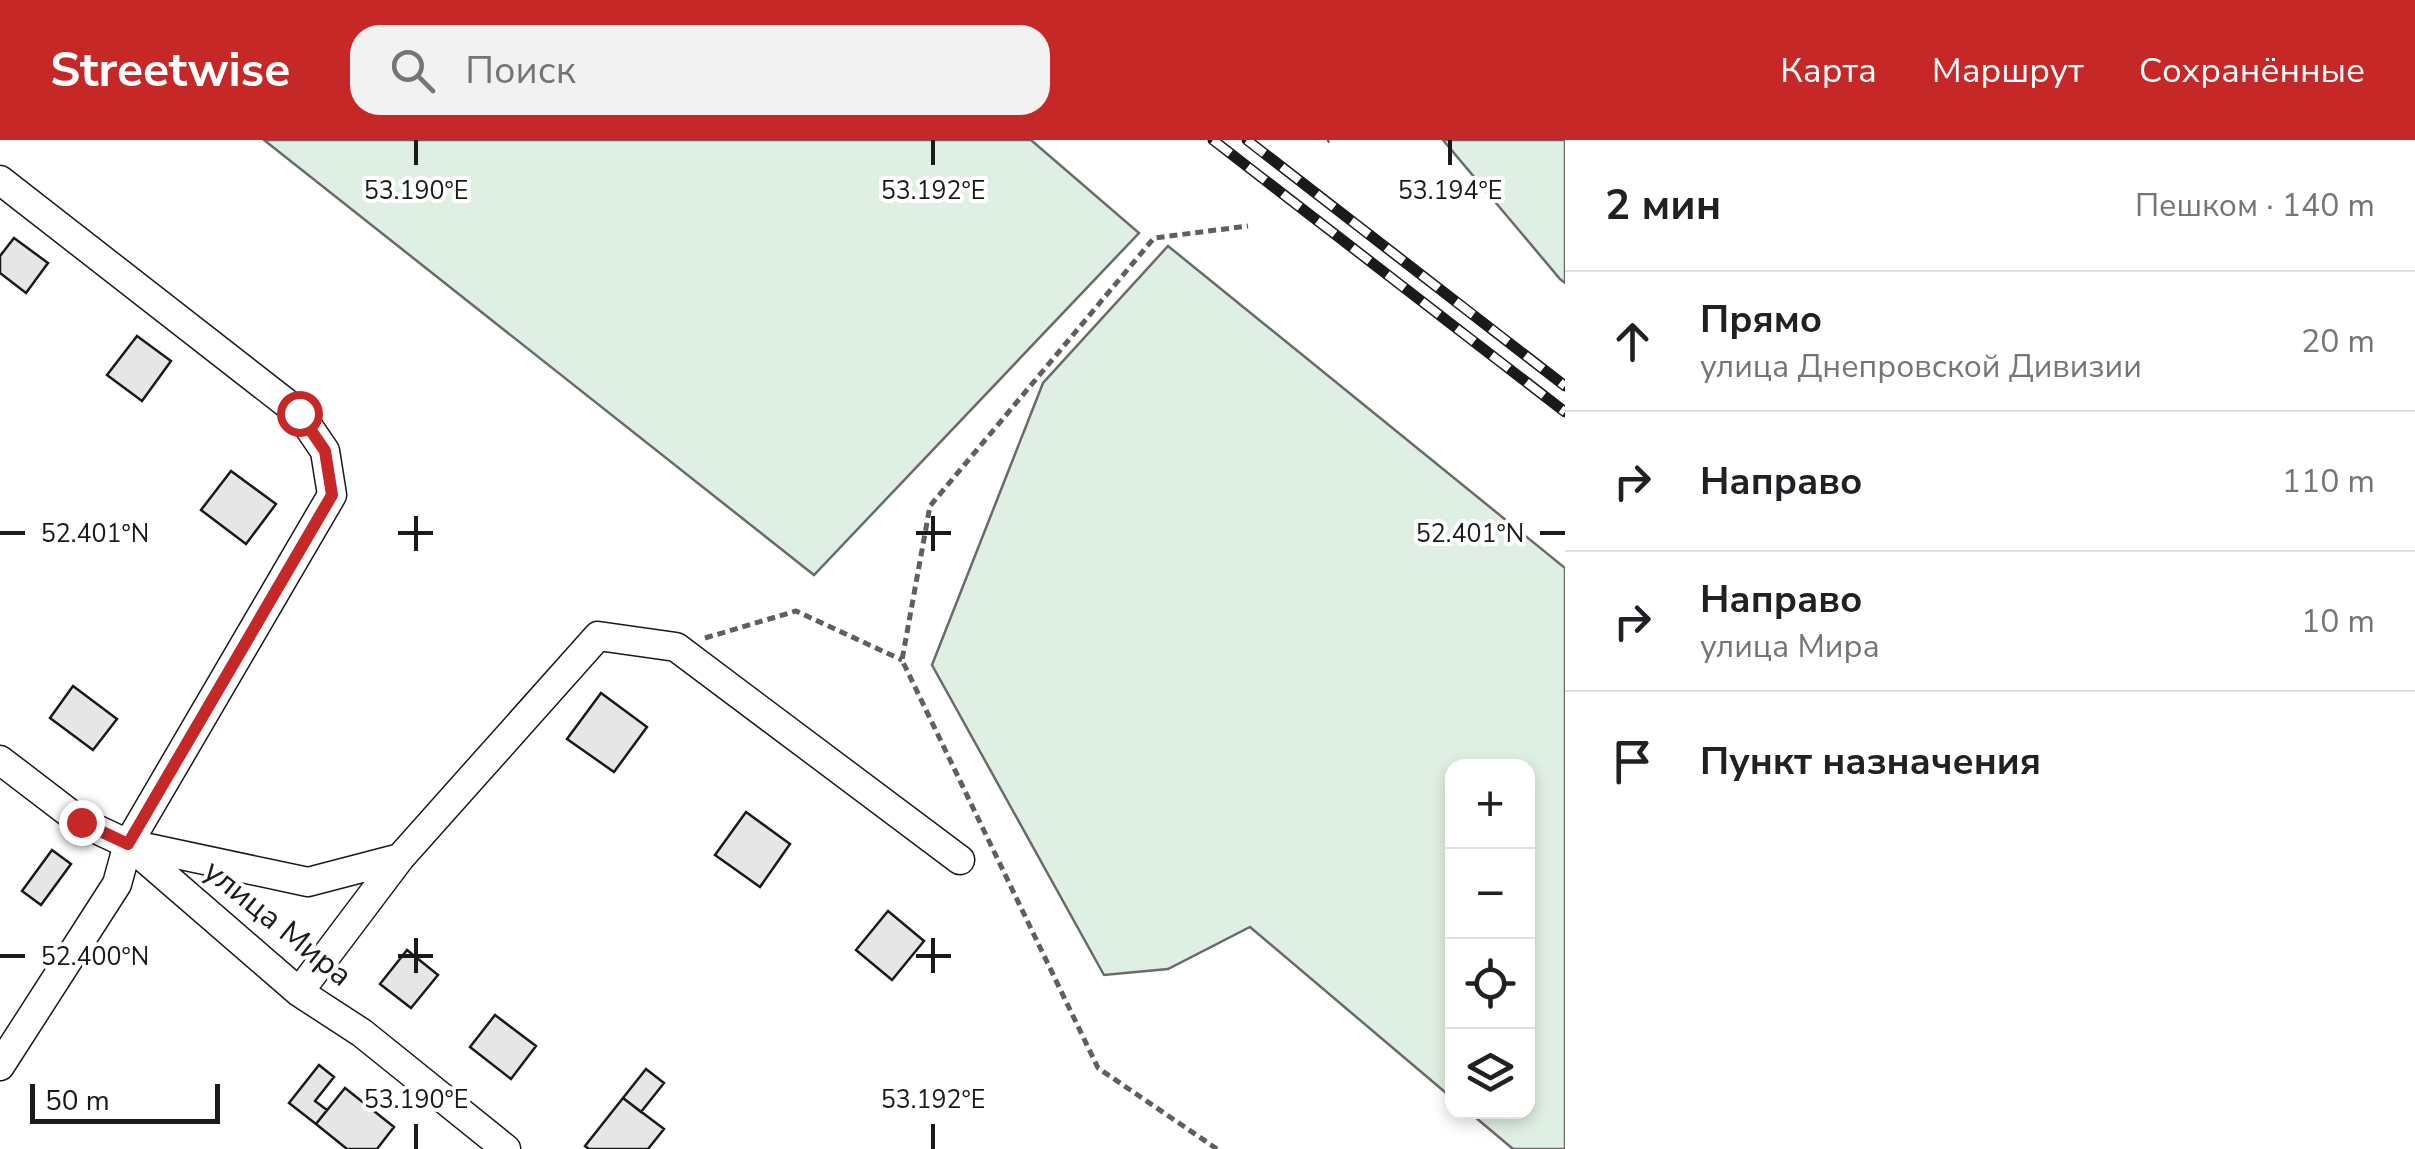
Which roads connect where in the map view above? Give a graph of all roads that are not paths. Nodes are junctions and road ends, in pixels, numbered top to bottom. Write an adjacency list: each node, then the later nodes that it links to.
1 (0, 180): 3 (street)
2 (0, 760): 3 (street, улица Мира)
3 (128, 844): 4 (street); 6 (street, улица Мира); 7 (street)
4 (400, 858): 5 (street); 6 (street)
5 (960, 860)
6 (299, 992): 8 (street, улица Мира)
7 (0, 1066)
8 (506, 1149)

